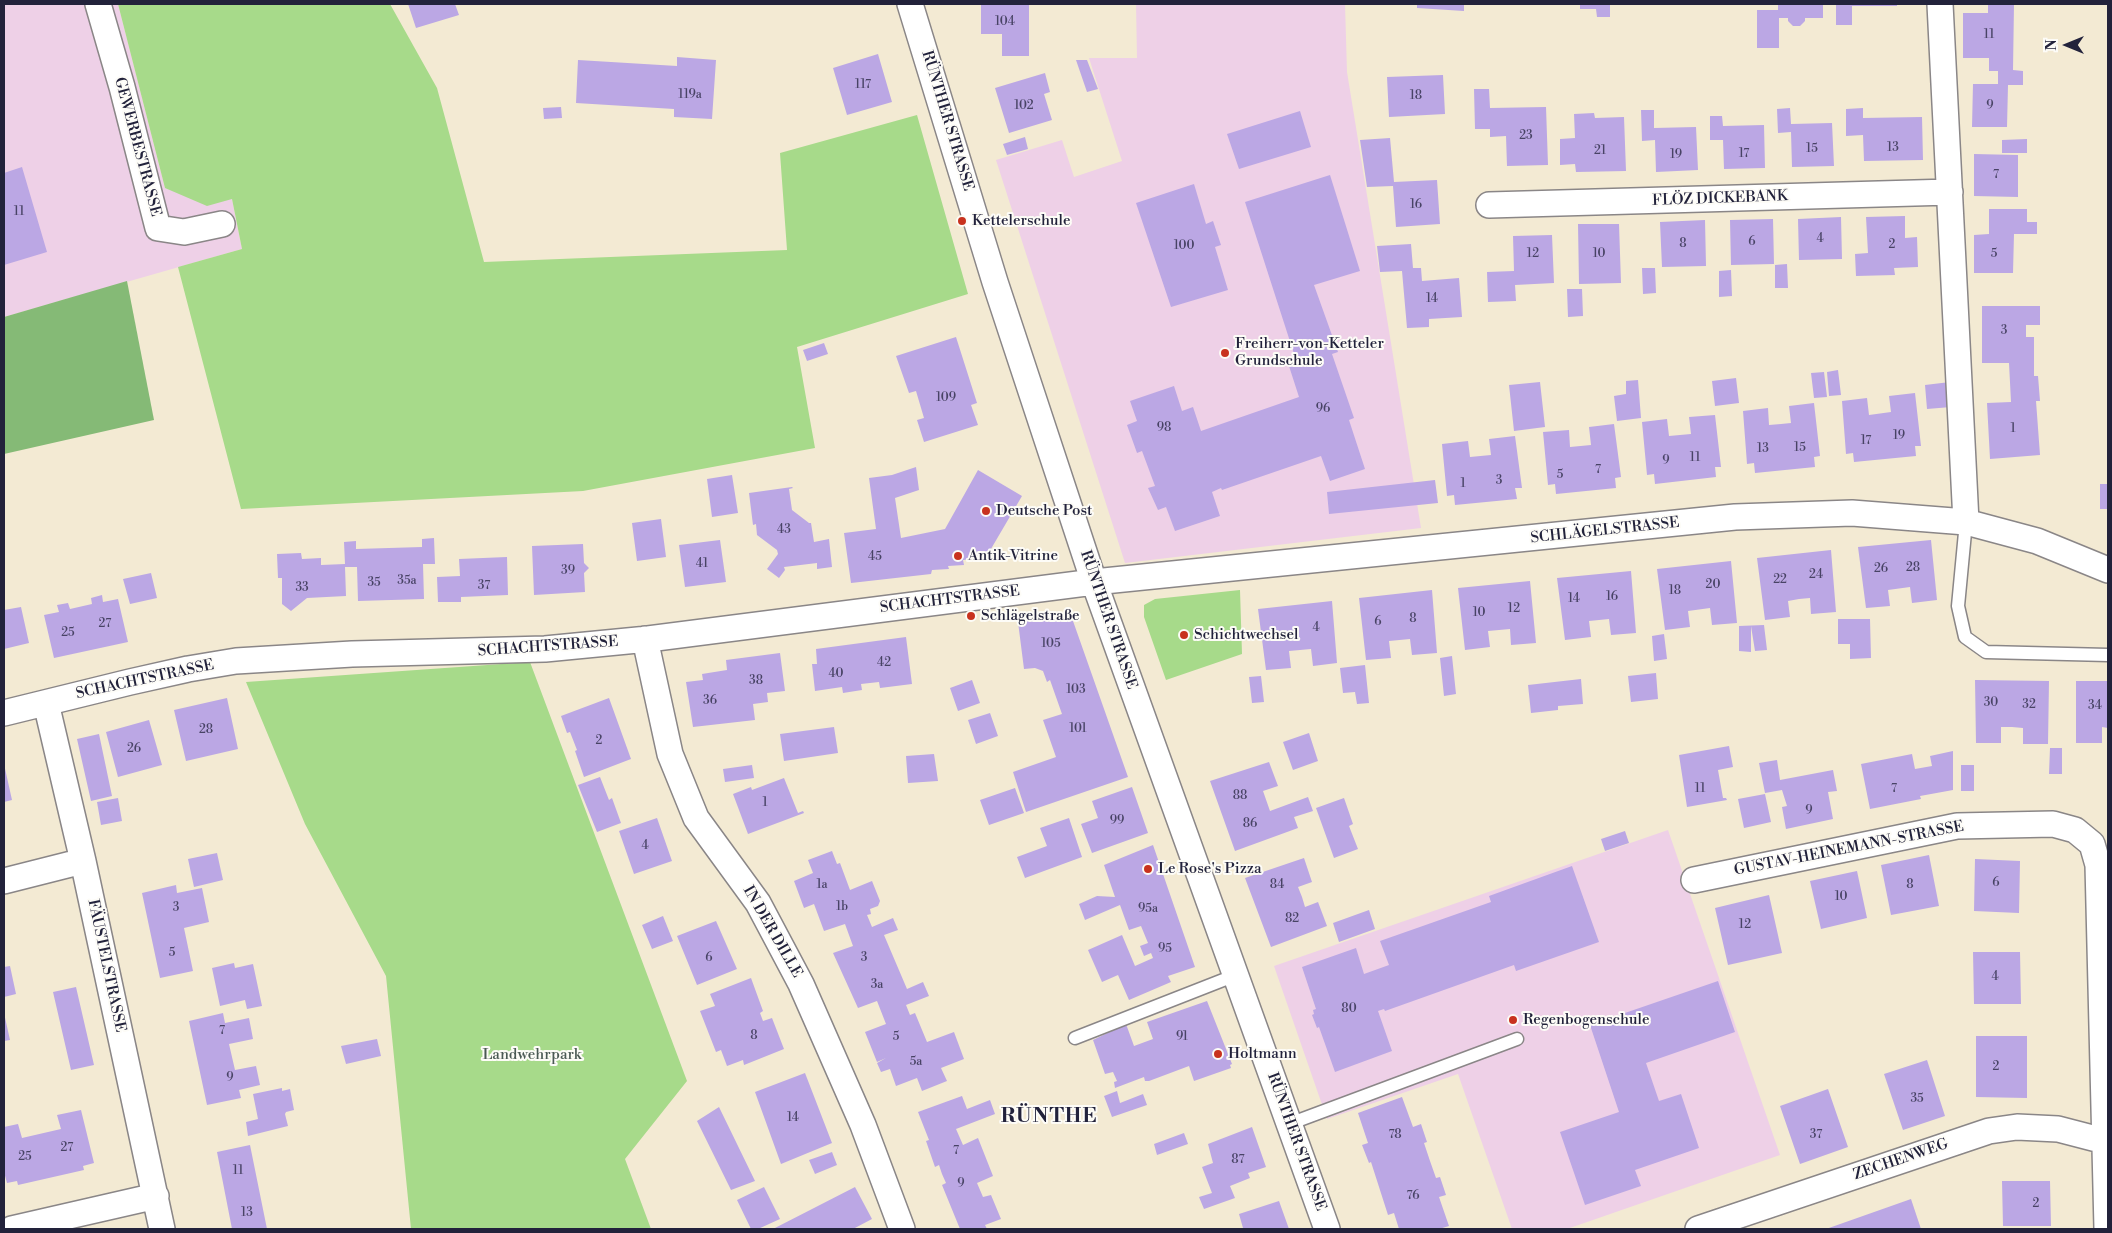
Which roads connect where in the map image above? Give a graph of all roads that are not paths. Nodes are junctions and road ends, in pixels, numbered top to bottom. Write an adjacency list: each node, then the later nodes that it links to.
1 (98, 4): 6 (street, GEWERBESTRASSE)
2 (910, 4): 9 (street, RÜNTHER STRASSE)
3 (1940, 4): 4 (street)
4 (1950, 192): 5 (street, FLÖZ DICKEBANK); 7 (street)
5 (1489, 205)
6 (222, 224)
7 (1966, 522): 8 (street, SCHLÄGELSTRASSE); 9 (street, SCHLÄGELSTRASSE); 11 (lane)
8 (2108, 570)
9 (1094, 582): 10 (street, SCHACHTSTRASSE); 17 (street, RÜNTHER STRASSE)
10 (645, 639): 12 (street, SCHACHTSTRASSE); 25 (street, IN DER DILLE)
11 (2108, 655)
12 (46, 703): 13 (street, SCHACHTSTRASSE); 14 (street, FÄUSTELSTRASSE)
13 (4, 713)
14 (83, 861): 16 (street); 22 (street, FÄUSTELSTRASSE)
15 (1694, 880): 21 (street, GUSTAV-HEINEMANN-STRASSE)
16 (4, 881)
17 (1236, 975): 18 (lane); 20 (street, RÜNTHER STRASSE)
18 (1075, 1038)
19 (1517, 1039): 20 (lane)
20 (1289, 1124): 26 (street, RÜNTHER STRASSE)
21 (2106, 1141): 27 (street, ZECHENWEG); 28 (street, GUSTAV-HEINEMANN-STRASSE)
22 (156, 1196): 23 (street); 24 (street, FÄUSTELSTRASSE)
23 (12, 1229)
24 (162, 1229)
25 (902, 1229)
26 (1327, 1229)
27 (1698, 1229)
28 (2107, 1229)

